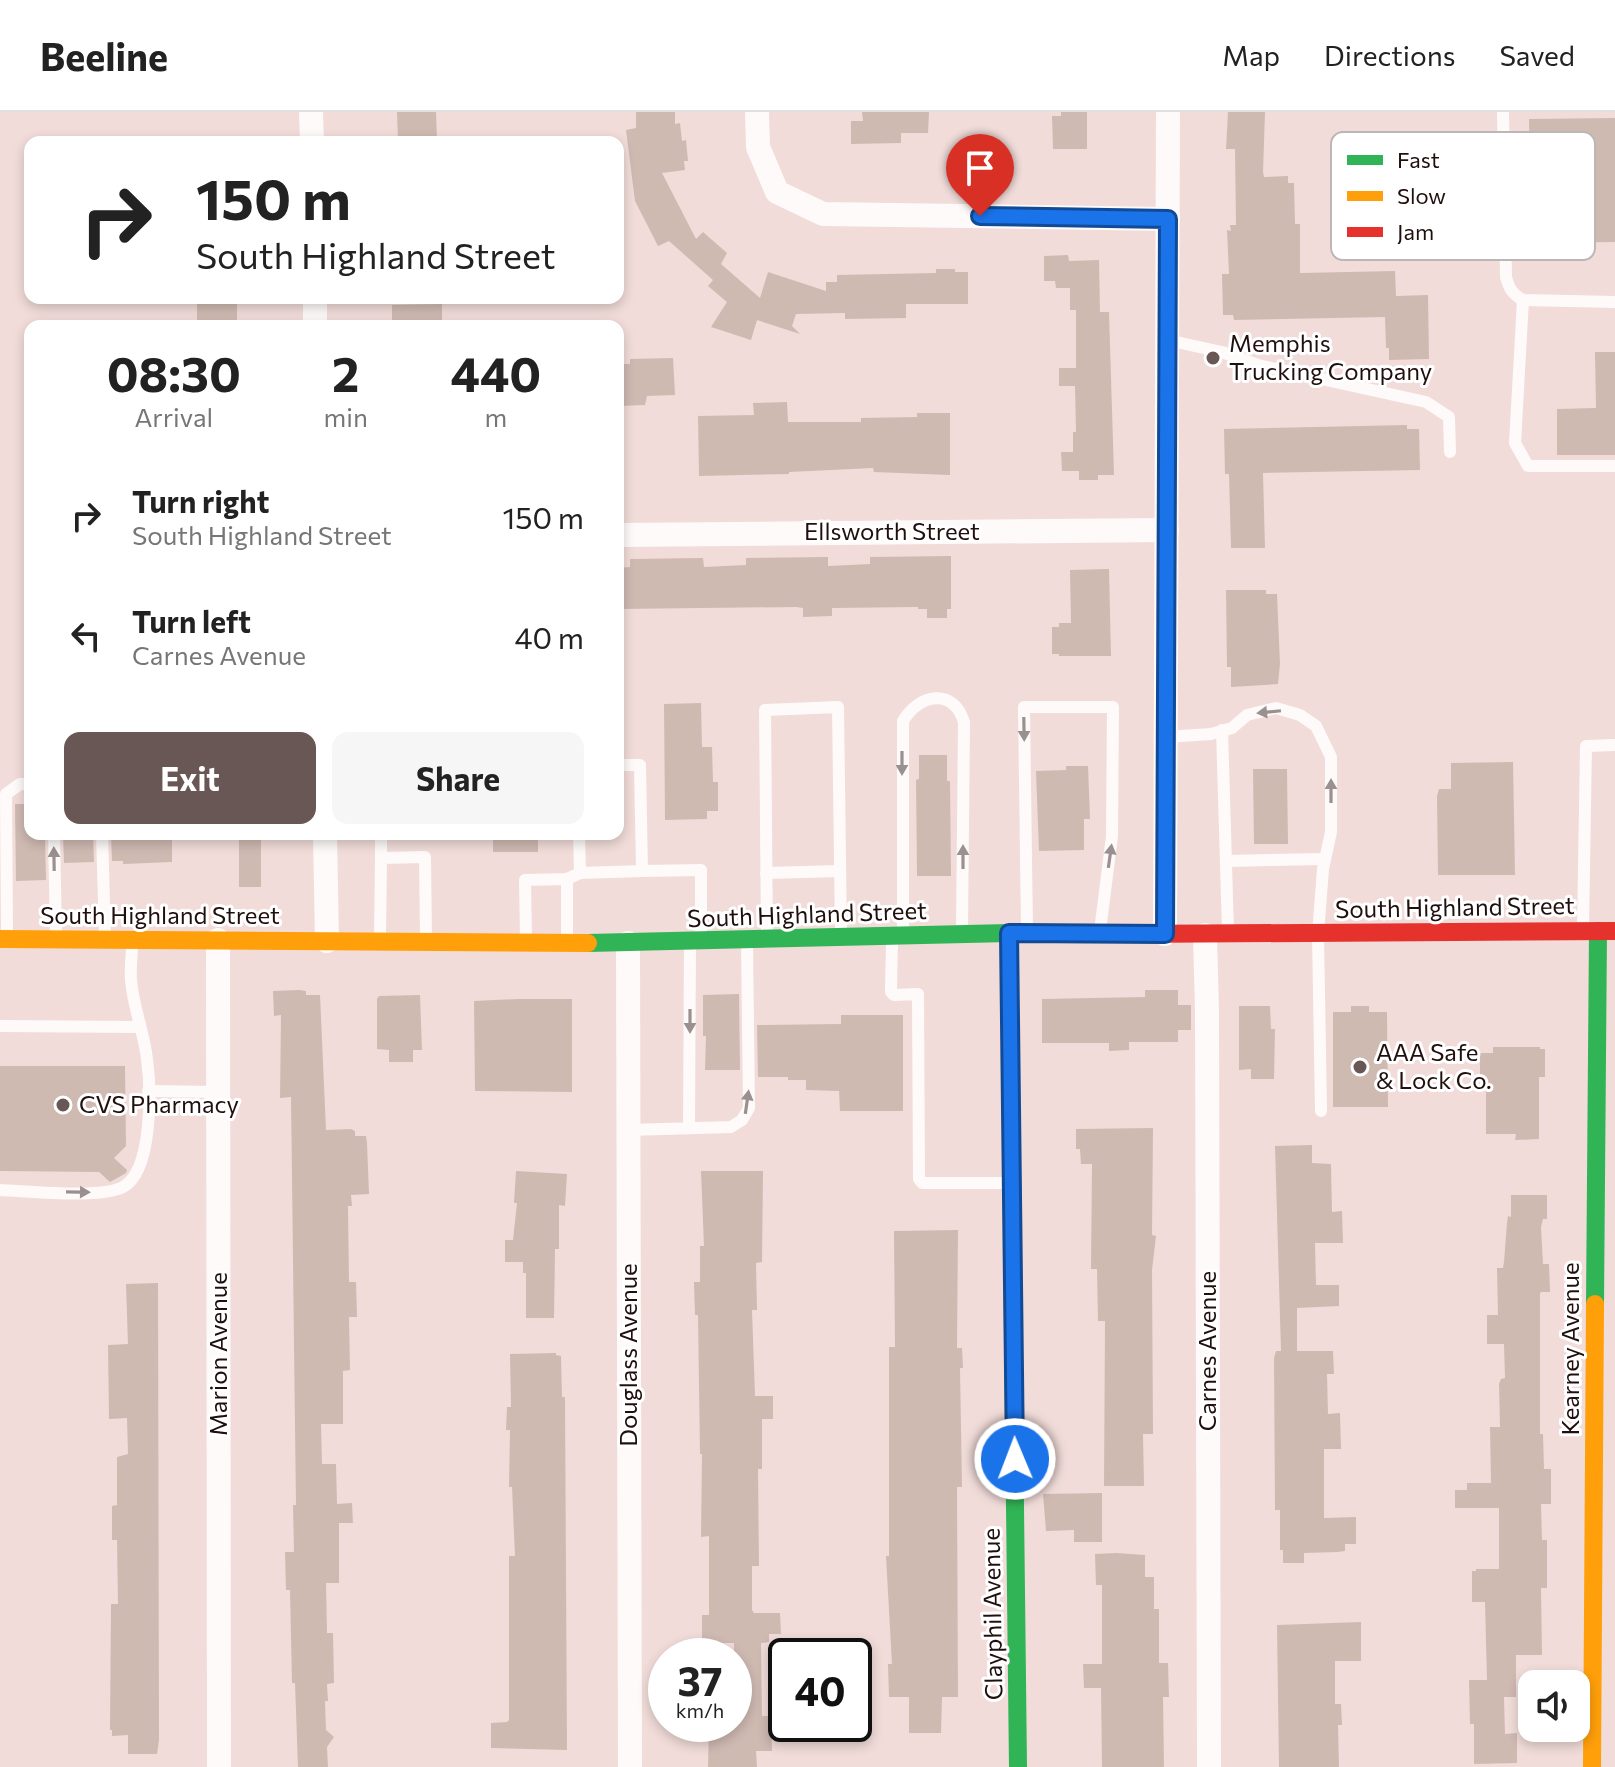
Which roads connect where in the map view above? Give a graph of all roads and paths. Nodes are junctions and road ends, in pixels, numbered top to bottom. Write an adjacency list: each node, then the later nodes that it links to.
1 (311, 112): 6 (street)
2 (757, 112): 7 (street)
3 (1168, 112): 7 (street)
4 (1503, 112): 5 (lane)
5 (1503, 132)
6 (312, 136)
7 (1168, 219): 11 (street)
8 (1506, 260): 9 (lane)
9 (1523, 300): 10 (lane); 13 (lane)
10 (1615, 302)
11 (1167, 340): 12 (lane); 14 (street)
12 (1450, 452)
13 (1615, 466)
14 (1167, 530): 15 (street, Ellsworth Street); 17 (street)
15 (624, 535)
16 (1222, 730): 17 (lane); 27 (lane, one-way to 16); 28 (lane)
17 (1166, 737): 37 (street)
18 (1615, 745): 34 (lane)
19 (624, 765): 29 (lane)
20 (24, 784): 43 (lane)
21 (54, 840): 44 (lane, one-way to 21)
22 (102, 840): 45 (lane)
23 (325, 840): 49 (street)
24 (381, 840): 26 (lane)
25 (579, 840): 31 (lane)
26 (381, 858): 51 (lane); 52 (lane)
27 (1325, 859): 28 (lane); 38 (lane)
28 (1226, 861): 40 (lane)
29 (642, 871): 31 (lane); 53 (lane)
30 (840, 871): 32 (lane); 32 (lane); 42 (lane)
31 (580, 873): 33 (lane)
32 (766, 873): 48 (lane)
33 (567, 879): 54 (lane); 55 (lane)
34 (1599, 931): 38 (street, South Highland Street); 70 (street, Kearney Avenue)
35 (1018, 933): 36 (street, South Highland Street); 36 (lane, one-way to 35); 39 (street, South Highland Street); 64 (street, Clayphil Avenue)
36 (1099, 934): 37 (street, South Highland Street)
37 (1165, 934): 40 (street, South Highland Street)
38 (1318, 934): 40 (street, South Highland Street); 61 (lane)
39 (962, 935): 41 (street, South Highland Street); 41 (lane, one-way to 41)
40 (1216, 935): 69 (street, Carnes Avenue)
41 (897, 936): 42 (street, South Highland Street); 64 (lane)
42 (841, 938): 48 (street, South Highland Street)
43 (4, 939): 44 (street, South Highland Street)
44 (56, 940): 45 (street, South Highland Street)
45 (105, 940): 46 (street, South Highland Street)
46 (132, 940): 47 (street, South Highland Street); 58 (lane)
47 (218, 940): 49 (street, South Highland Street); 60 (street, Marion Avenue)
48 (767, 940): 50 (street, South Highland Street)
49 (327, 941): 51 (street, South Highland Street)
50 (747, 941): 53 (street, South Highland Street); 62 (lane, one-way to 50)
51 (380, 942): 52 (street, South Highland Street)
52 (426, 942): 54 (street, South Highland Street)
53 (696, 942): 56 (street, South Highland Street); 62 (lane, one-way to 62)
54 (526, 943): 55 (street, South Highland Street)
55 (567, 943): 56 (street, South Highland Street)
56 (628, 943): 63 (street, Douglass Avenue)
57 (0, 1026): 58 (lane)
58 (140, 1027): 59 (lane)
59 (148, 1091): 60 (lane); 65 (lane, one-way to 59)
60 (218, 1092): 66 (street, Marion Avenue)
61 (1321, 1111)
62 (689, 1127): 63 (lane)
63 (629, 1130): 67 (street, Douglass Avenue)
64 (1012, 1183): 68 (street, Clayphil Avenue)
65 (0, 1190)
66 (219, 1767)
67 (630, 1767)
68 (1018, 1767)
69 (1209, 1767)
70 (1592, 1767)

